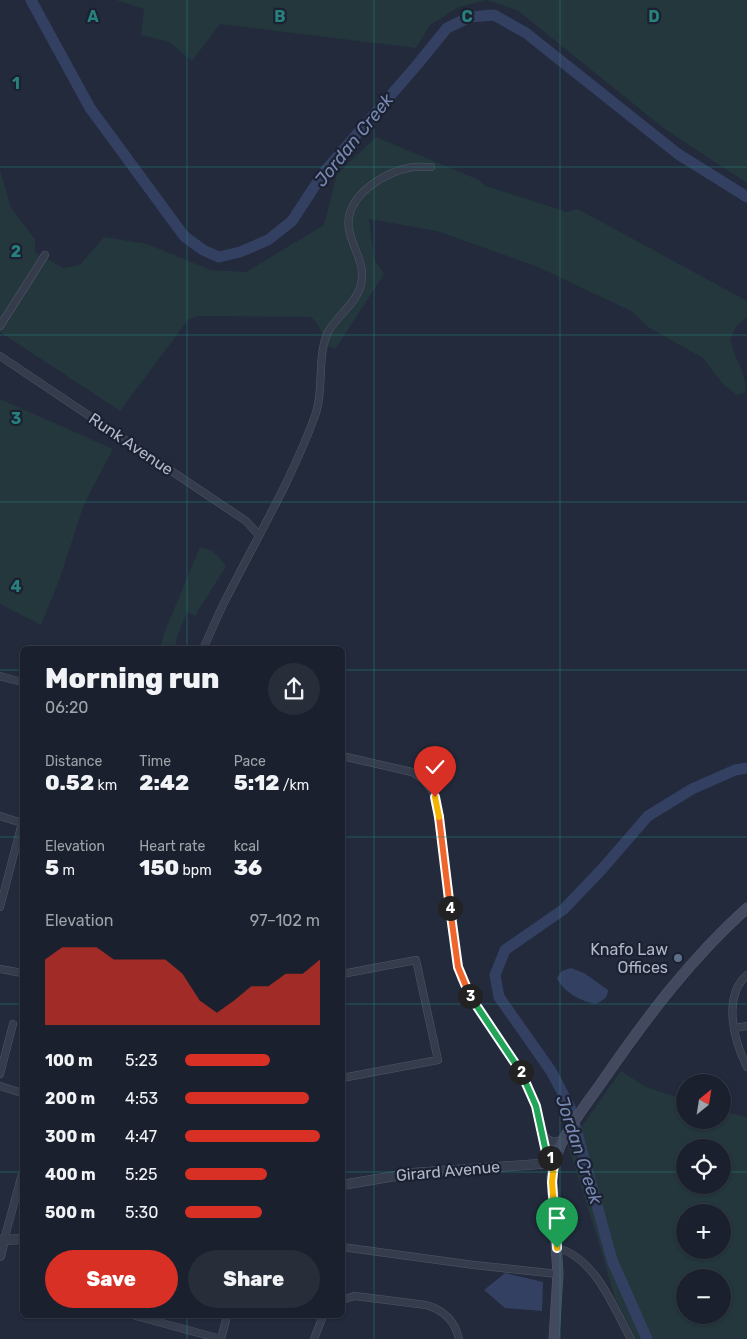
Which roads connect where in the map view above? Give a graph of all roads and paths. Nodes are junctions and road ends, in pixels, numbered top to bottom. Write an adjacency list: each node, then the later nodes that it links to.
1 (431, 167): 5 (street)
2 (45, 255): 3 (street)
3 (0, 326)
4 (0, 356): 5 (street, Runk Avenue)
5 (259, 535): 6 (street)
6 (204, 646)
7 (0, 676): 8 (street)
8 (20, 681)
9 (345, 757): 27 (street)
10 (0, 816): 11 (street)
11 (20, 822)
12 (20, 831): 13 (street)
13 (0, 907)
14 (747, 908): 28 (main road)
15 (0, 969): 16 (street)
16 (20, 973)
17 (345, 973): 24 (street)
18 (747, 975): 21 (street)
19 (14, 1024): 23 (street)
20 (747, 1026): 21 (street)
21 (735, 1028): 22 (street)
22 (747, 1067)
23 (0, 1074)
24 (345, 1077)
25 (0, 1086): 26 (street)
26 (20, 1092)
27 (542, 1133): 28 (street); 29 (street)
28 (563, 1140): 29 (main road)
29 (554, 1163): 31 (street, Girard Avenue); 35 (main road)
30 (20, 1180): 32 (street)
31 (345, 1184)
32 (2, 1239): 33 (street); 36 (street)
33 (20, 1239)
34 (345, 1247): 37 (street)
35 (557, 1248): 37 (main road); 46 (street)
36 (0, 1256)
37 (558, 1274): 45 (main road)
38 (345, 1299): 44 (street)
39 (143, 1318): 42 (street)
40 (226, 1318): 42 (street)
41 (322, 1318): 43 (street)
42 (221, 1339)
43 (314, 1339)
44 (459, 1339)
45 (554, 1339)
46 (630, 1339)

